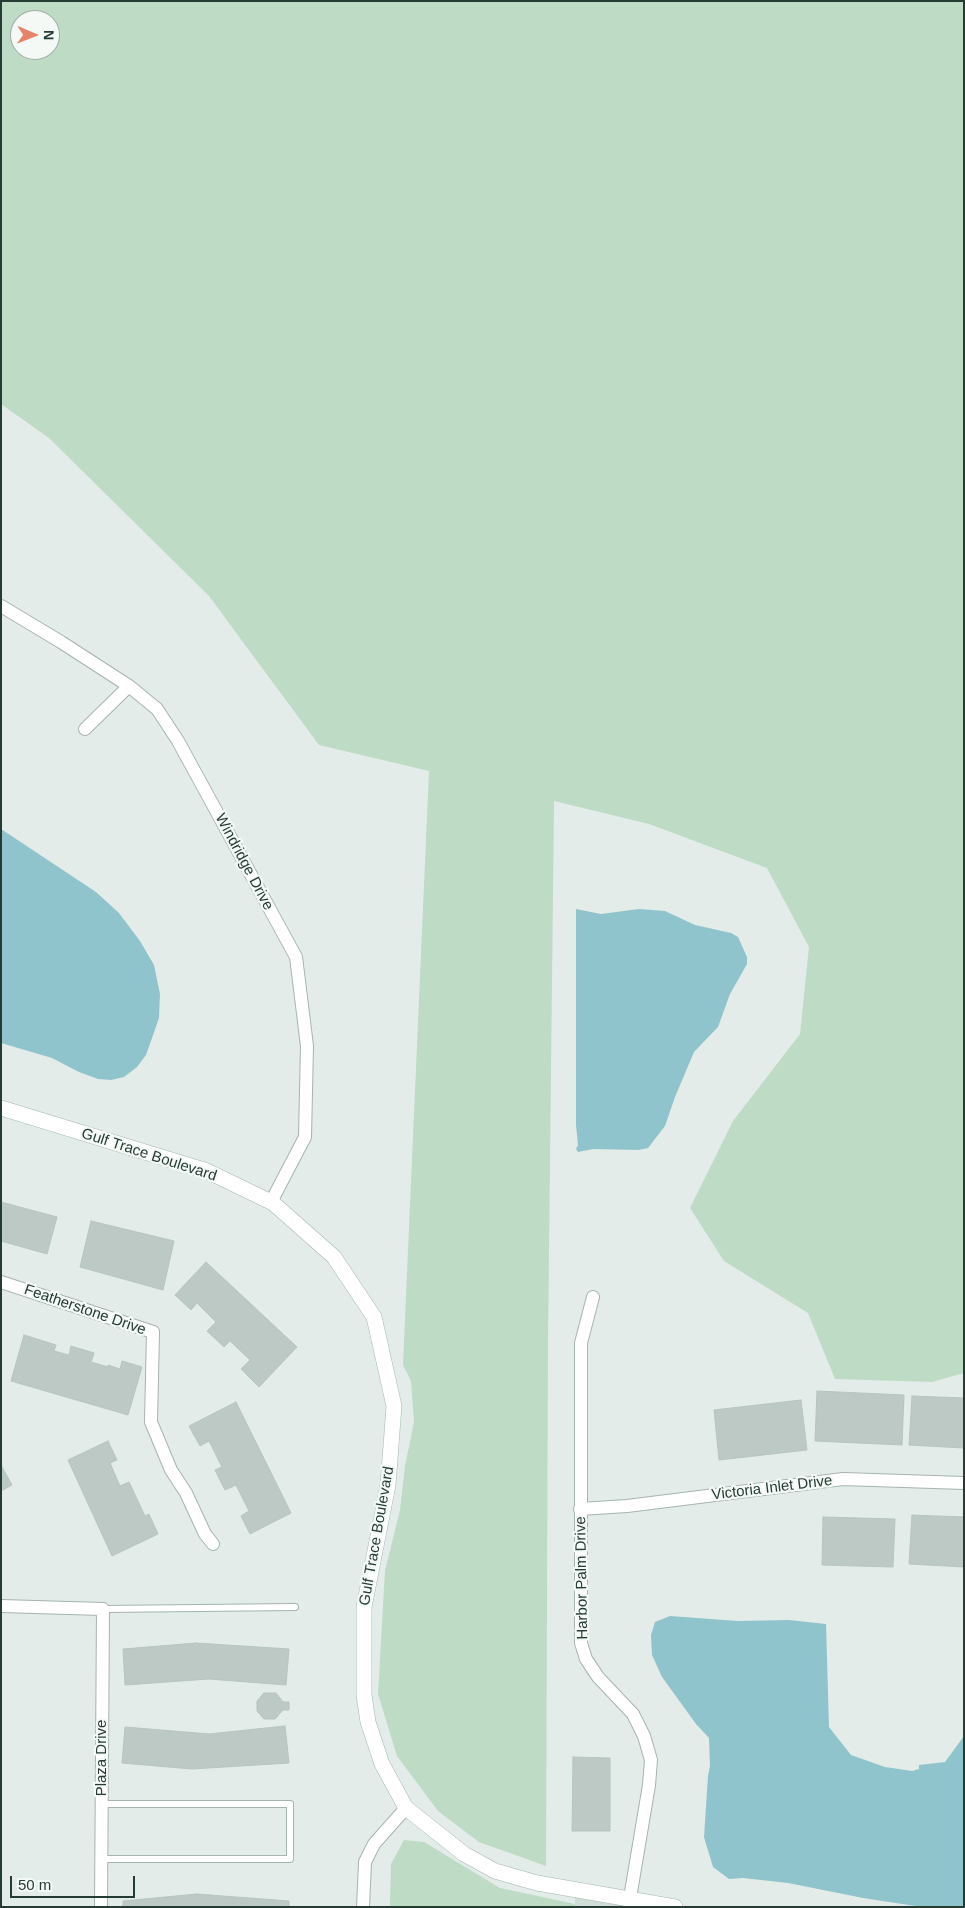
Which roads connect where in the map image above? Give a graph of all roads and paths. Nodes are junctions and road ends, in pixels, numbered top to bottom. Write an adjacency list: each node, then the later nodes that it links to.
1 (1, 606): 2 (street, Windridge Drive)
2 (129, 686): 3 (street); 5 (street, Windridge Drive)
3 (85, 730)
4 (1, 1108): 5 (street, Gulf Trace Boulevard)
5 (271, 1202): 15 (street, Gulf Trace Boulevard)
6 (1, 1282): 10 (street, Featherstone Drive)
7 (593, 1297): 9 (street, Harbor Palm Drive)
8 (964, 1483): 9 (street, Victoria Inlet Drive)
9 (580, 1509): 17 (street, Harbor Palm Drive)
10 (214, 1544)
11 (1, 1606): 13 (street)
12 (295, 1607): 13 (lane)
13 (103, 1609): 14 (street, Plaza Drive)
14 (102, 1804): 16 (street, Plaza Drive); 16 (lane)
15 (406, 1808): 17 (street, Gulf Trace Boulevard); 19 (street)
16 (101, 1859): 18 (street, Plaza Drive)
17 (629, 1903): 20 (street, Gulf Trace Boulevard)
18 (101, 1907)
19 (363, 1907)
20 (675, 1907)

